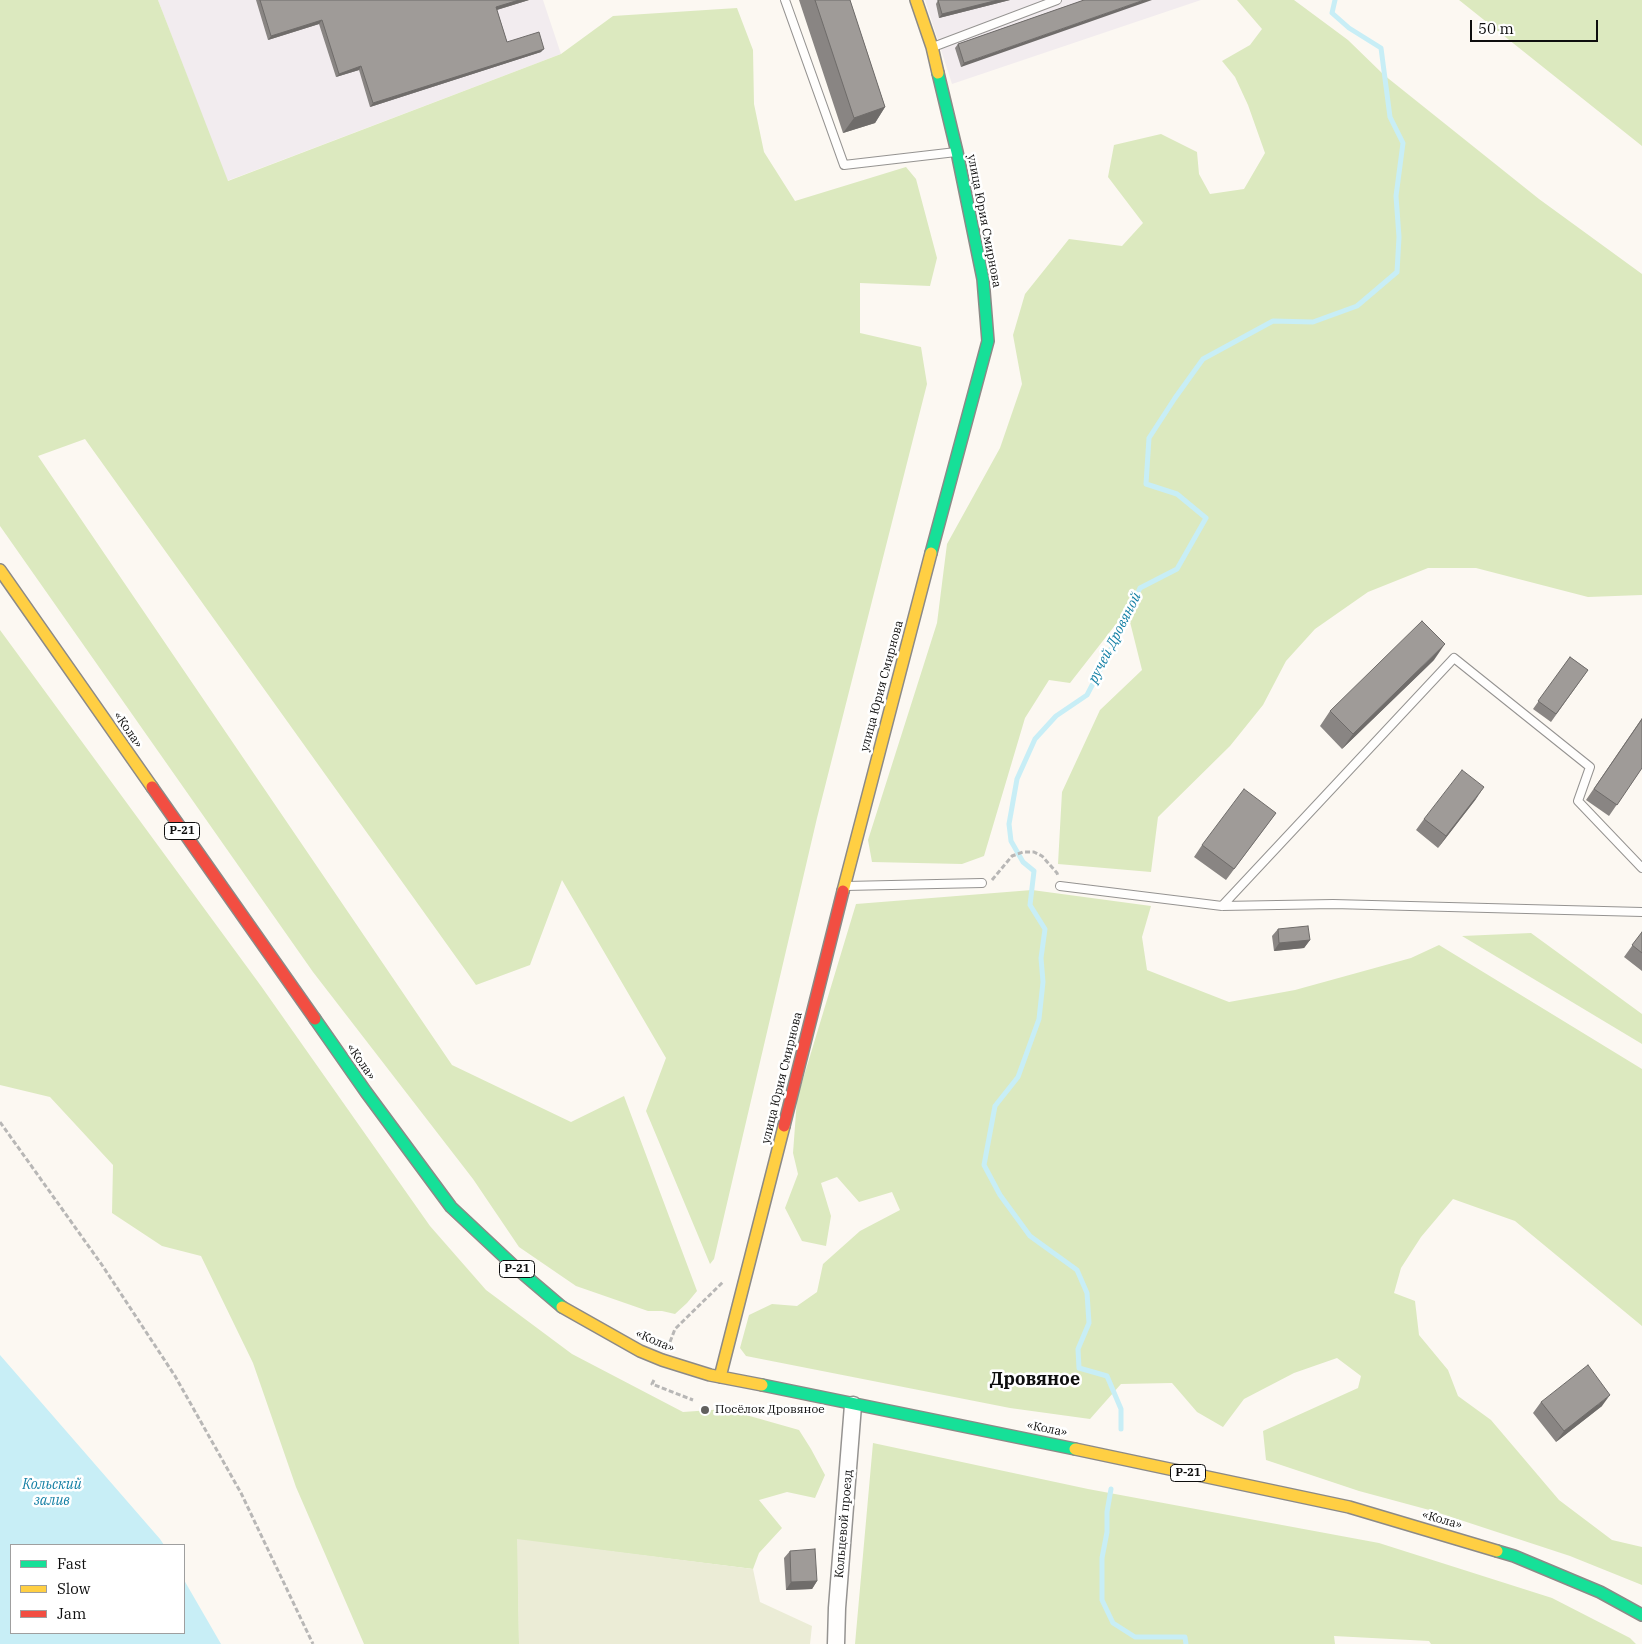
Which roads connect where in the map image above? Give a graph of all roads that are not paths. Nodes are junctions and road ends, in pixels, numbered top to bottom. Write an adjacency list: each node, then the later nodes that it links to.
1 (785, 0): 5 (lane)
2 (916, 0): 4 (main road, улица Юрия Смирнова)
3 (1057, 0): 4 (lane)
4 (932, 47): 5 (main road, улица Юрия Смирнова)
5 (957, 152): 9 (main road, улица Юрия Смирнова)
6 (0, 570): 13 (main road, «Кола» / Р-21)
7 (1642, 868): 11 (lane)
8 (982, 883): 9 (lane)
9 (845, 886): 13 (main road, улица Юрия Смирнова)
10 (1060, 886): 11 (lane)
11 (1222, 906): 12 (lane)
12 (1642, 912)
13 (720, 1377): 14 (main road, «Кола» / Р-21)
14 (854, 1405): 15 (main road, «Кола» / Р-21); 16 (street, Кольцевой проезд)
15 (1642, 1615)
16 (836, 1644)

